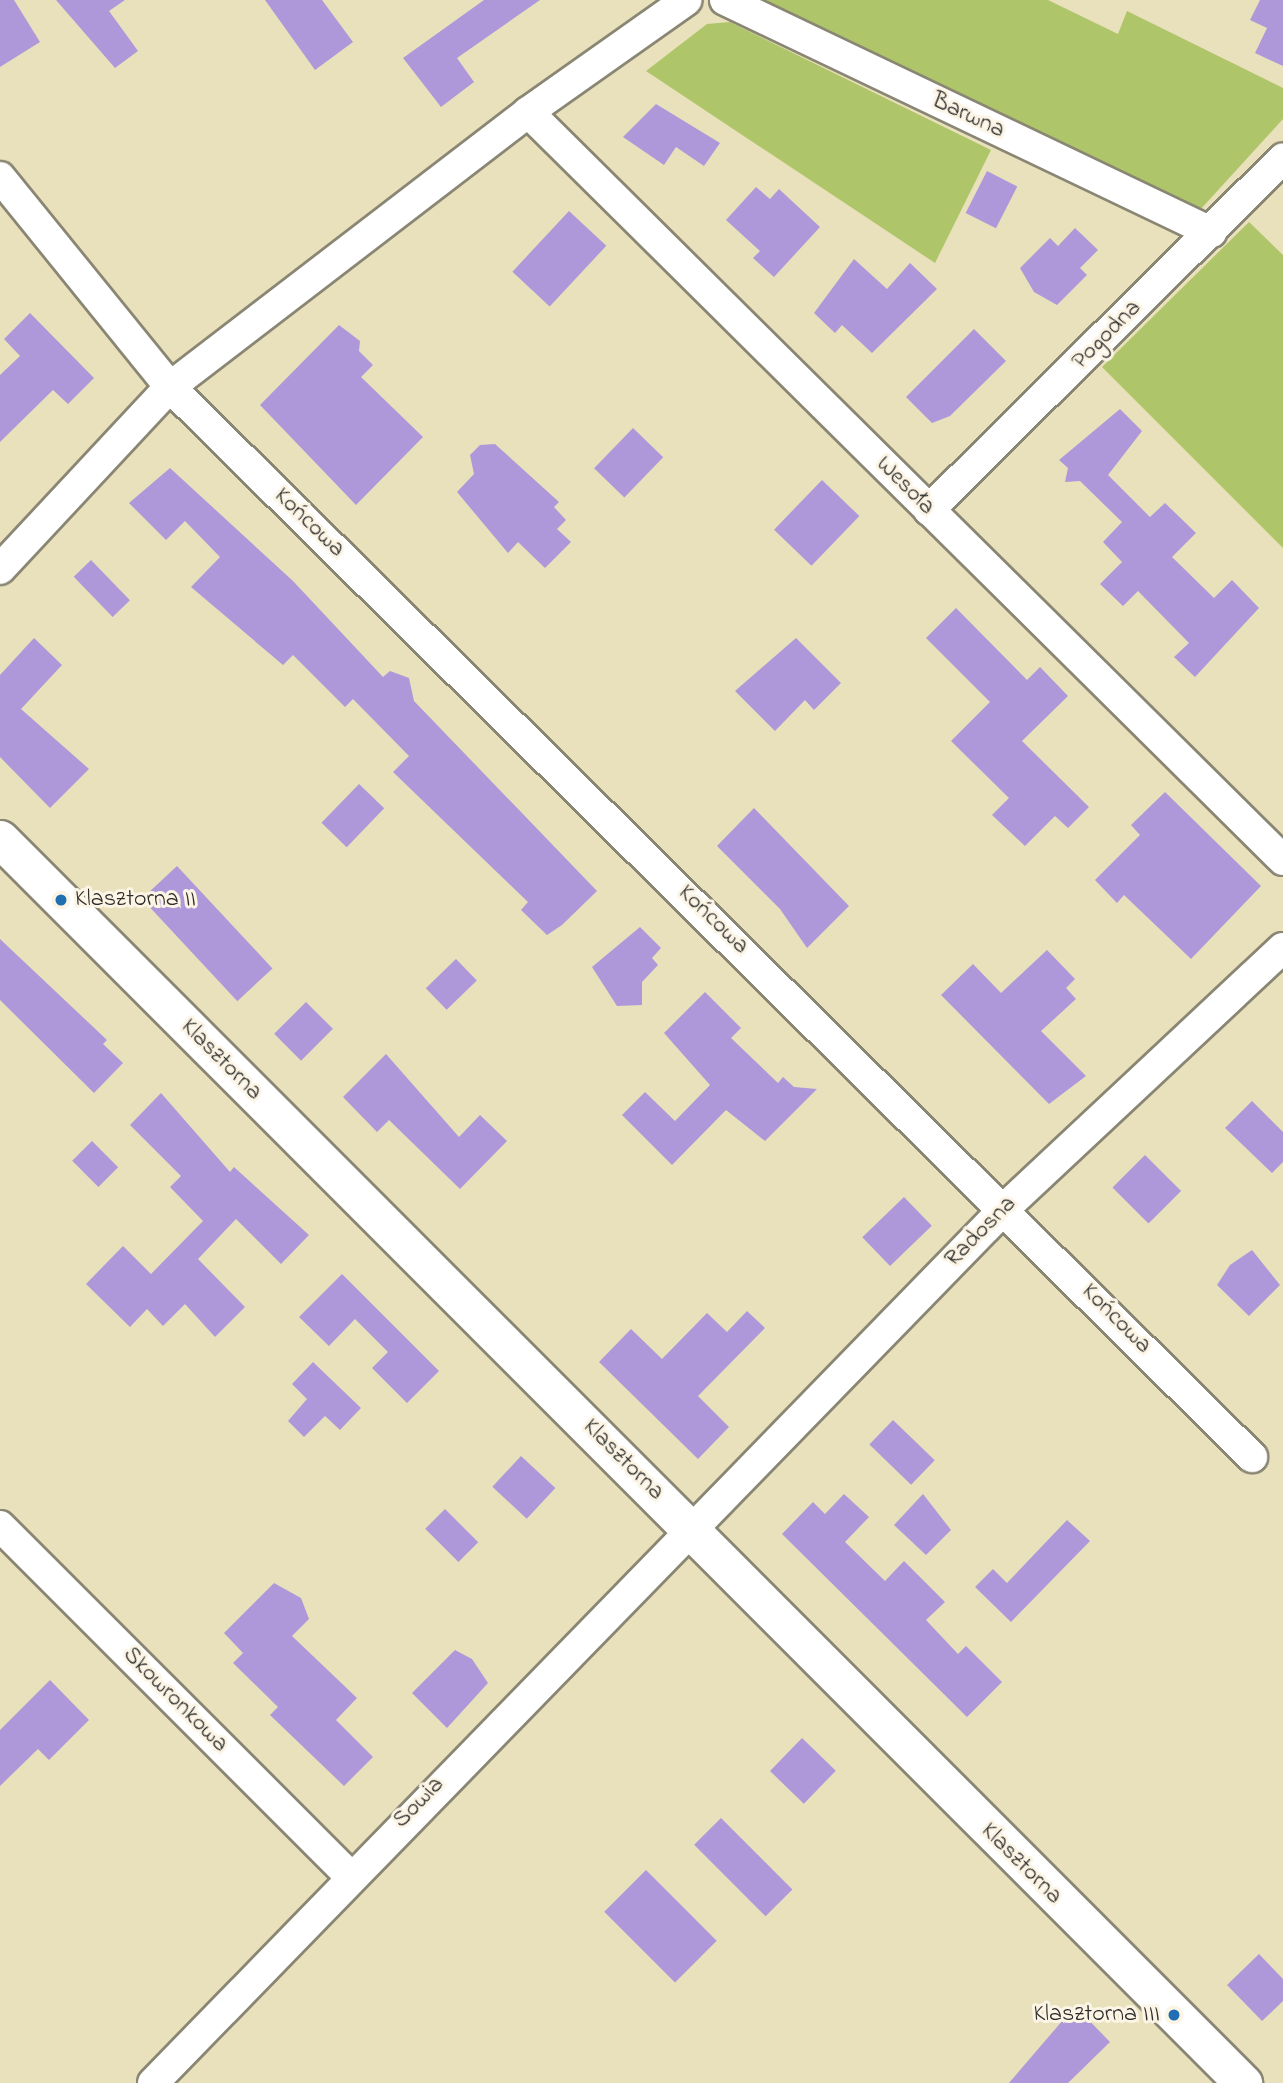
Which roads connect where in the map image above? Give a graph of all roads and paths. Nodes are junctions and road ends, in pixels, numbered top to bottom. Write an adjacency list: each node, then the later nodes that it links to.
1 (687, 0): 3 (street)
2 (725, 0): 6 (street, Barwna)
3 (528, 113): 7 (street); 8 (street, Wesoła)
4 (1283, 159): 6 (street, Pogodna)
5 (0, 177): 7 (street, Końcowa)
6 (1211, 232): 8 (street, Pogodna)
7 (170, 387): 9 (street); 13 (street, Końcowa)
8 (929, 510): 11 (street, Wesoła)
9 (0, 569)
10 (0, 839): 16 (street, Klasztorna)
11 (1283, 860)
12 (1283, 948): 13 (street, Radosna)
13 (1006, 1207): 14 (street, Końcowa); 16 (street, Radosna)
14 (1252, 1457)
15 (0, 1526): 17 (street, Skowronkowa)
16 (689, 1526): 17 (street, Sowia); 19 (street, Klasztorna)
17 (349, 1875): 18 (street, Sowia)
18 (153, 2083)
19 (1243, 2083)

